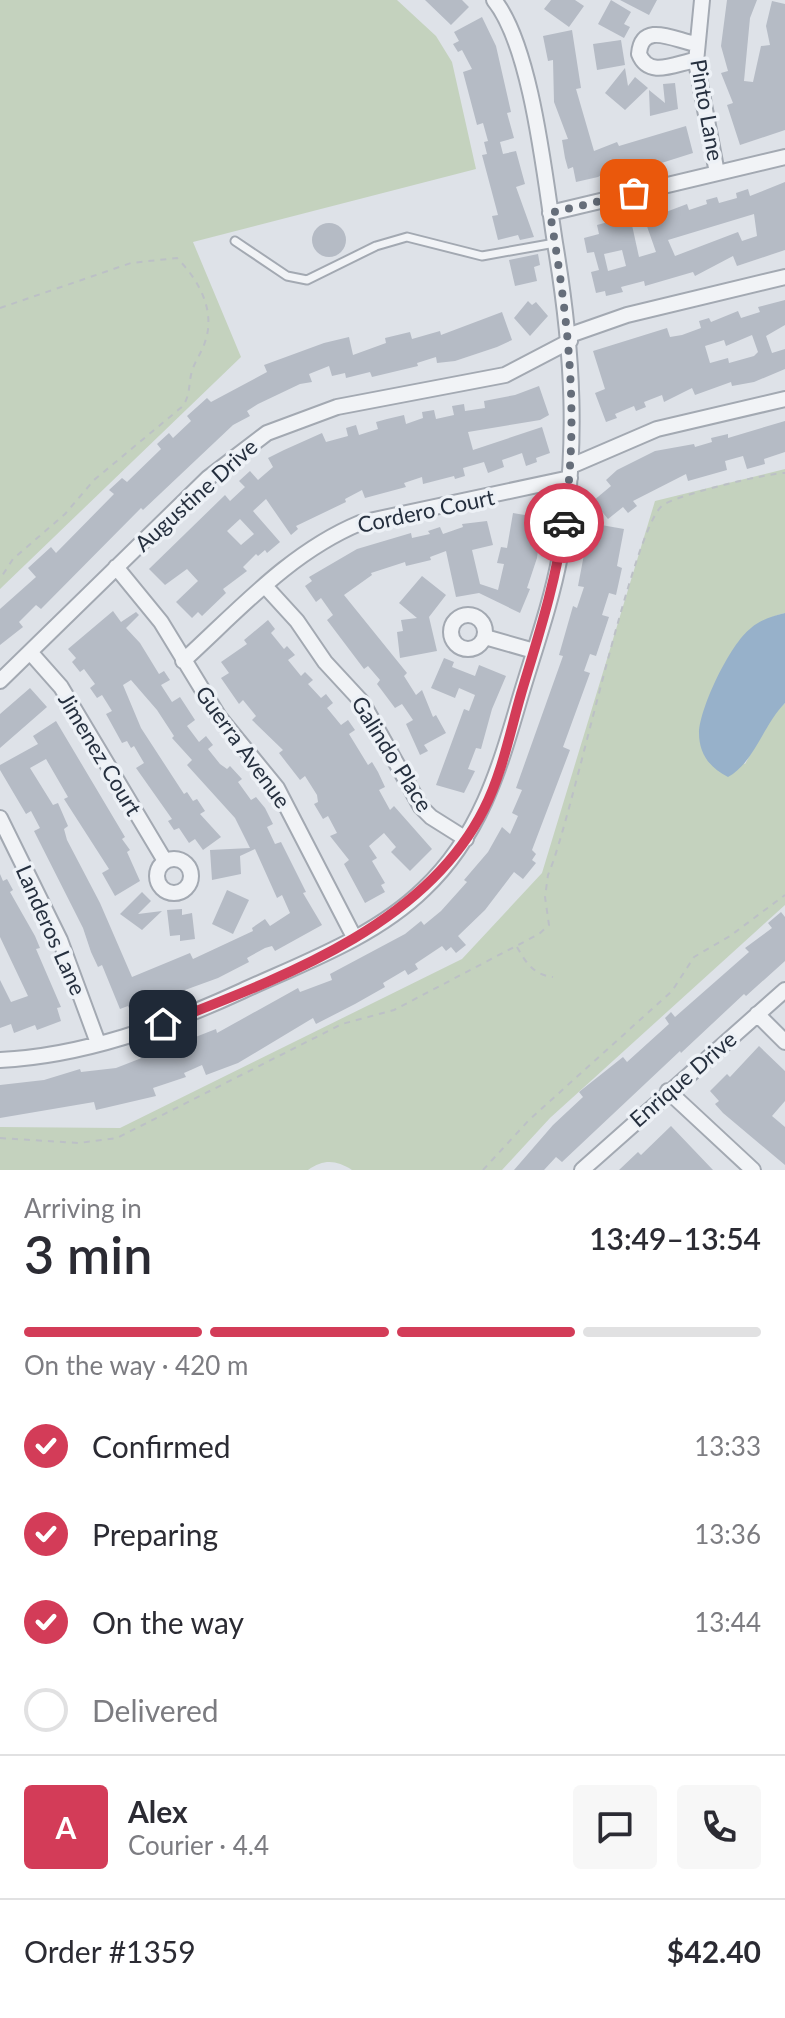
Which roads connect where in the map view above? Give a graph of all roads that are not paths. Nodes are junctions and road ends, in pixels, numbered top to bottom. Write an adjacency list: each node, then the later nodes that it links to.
1 (702, 0): 4 (street, Pinto Lane)
2 (501, 2): 5 (street)
3 (785, 157): 4 (street)
4 (717, 173): 5 (street)
5 (550, 213): 7 (street)
6 (235, 241): 7 (lane)
7 (555, 243): 9 (street)
8 (785, 277): 9 (street, Augustine Drive)
9 (570, 338): 11 (street); 12 (street, Augustine Drive)
10 (785, 399): 11 (street, Cordero Court)
11 (571, 472): 13 (street, Cordero Court); 15 (street)
12 (116, 567): 16 (street, Augustine Drive); 17 (street, Guerra Avenue)
13 (265, 586): 17 (street, Cordero Court); 20 (street, Galindo Place)
14 (485, 637): 15 (street)
15 (534, 651): 20 (street)
16 (30, 652): 18 (street, Augustine Drive); 21 (street, Jimenez Court)
17 (183, 661): 22 (street, Guerra Avenue)
18 (0, 681)
19 (0, 818): 26 (street, Landeros Lane)
20 (466, 839): 22 (street)
21 (165, 861)
22 (354, 937): 26 (street)
23 (785, 990): 24 (street, Enrique Drive)
24 (757, 1014): 25 (street); 28 (street, Enrique Drive)
25 (785, 1042)
26 (98, 1043): 27 (street)
27 (0, 1060)
28 (668, 1091): 29 (street, Enrique Drive); 30 (street)
29 (582, 1170)
30 (753, 1170)

